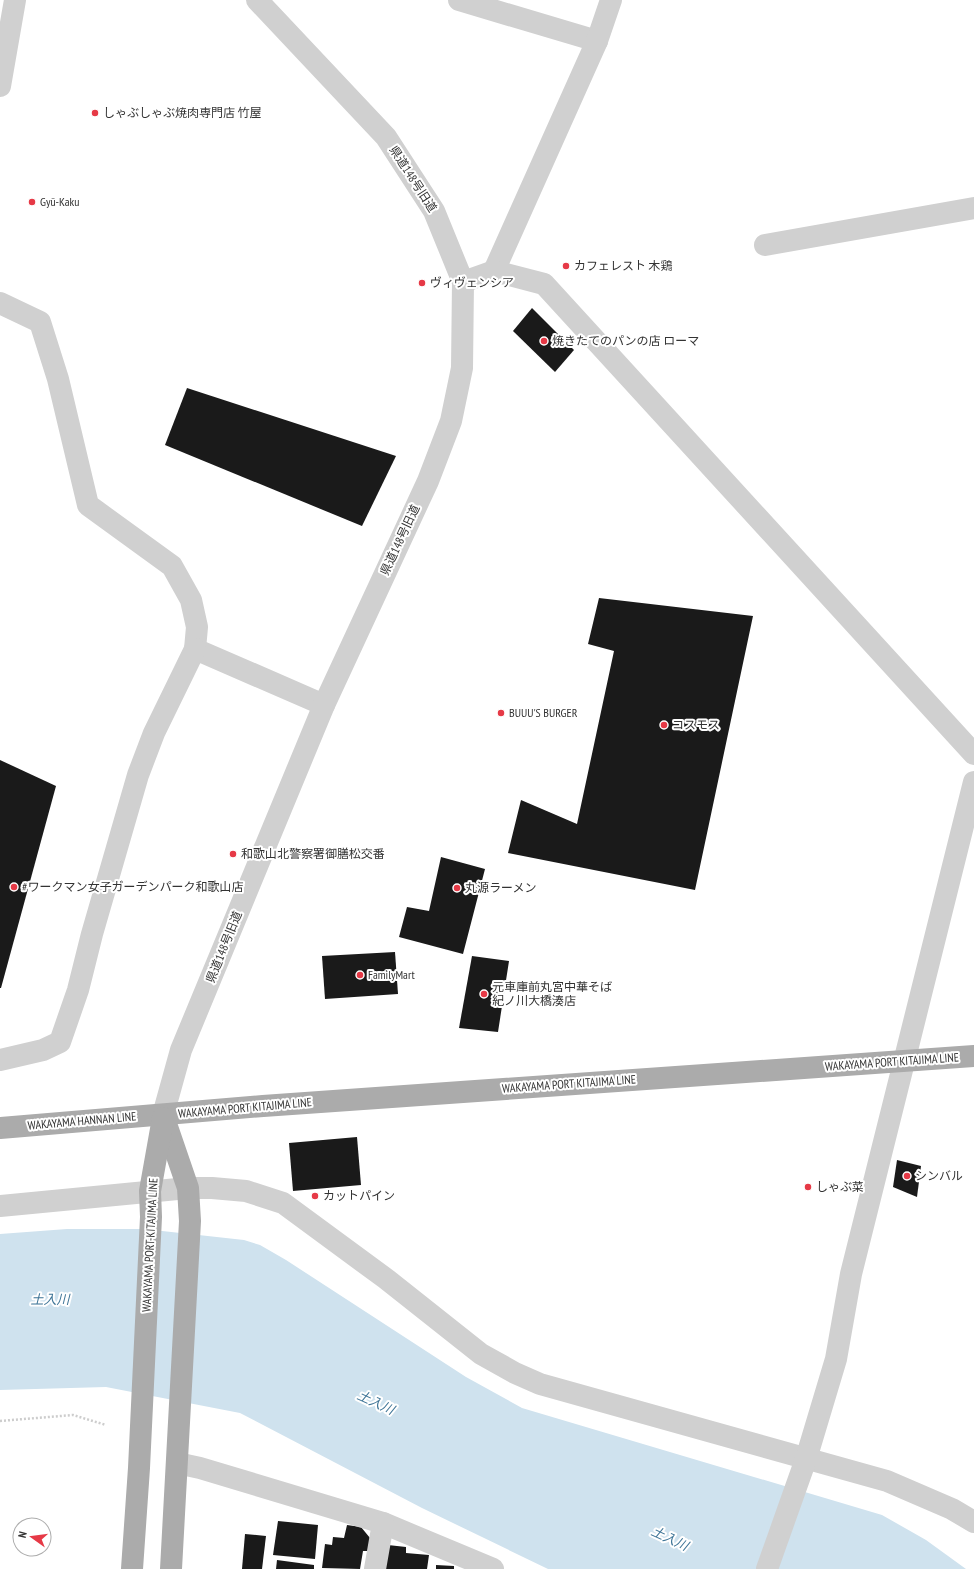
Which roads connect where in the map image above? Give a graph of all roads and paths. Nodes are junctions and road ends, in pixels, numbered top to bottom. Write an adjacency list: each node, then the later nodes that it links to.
1 (15, 0): 7 (street)
2 (257, 0): 5 (street, 県道148号旧道)
3 (459, 0): 6 (street)
4 (611, 0): 6 (street)
5 (277, 9): 11 (street, 県道148号旧道)
6 (597, 41): 10 (street)
7 (0, 86)
8 (974, 208): 9 (street)
9 (765, 245)
10 (494, 271): 11 (street); 15 (street)
11 (463, 282): 14 (street, 県道148号旧道)
12 (0, 303): 13 (street)
13 (195, 649): 14 (street); 18 (street)
14 (324, 705): 20 (street, 県道148号旧道)
15 (974, 754)
16 (974, 782): 19 (street)
17 (974, 1056): 19 (main road, WAKAYAMA PORT KITAJIMA LINE)
18 (0, 1060)
19 (904, 1061): 20 (main road, WAKAYAMA PORT KITAJIMA LINE); 28 (street)
20 (163, 1115): 21 (main road, WAKAYAMA HANNAN LINE); 22 (main road); 23 (main road, WAKAYAMA PORT-KITAJIMA LINE)
21 (0, 1128)
22 (188, 1188): 23 (street); 27 (main road); 28 (street)
23 (150, 1191): 24 (street); 31 (main road, WAKAYAMA PORT-KITAJIMA LINE)
24 (0, 1206)
25 (0, 1421): 26 (path)
26 (106, 1425)
27 (177, 1464): 30 (street); 32 (main road)
28 (803, 1467): 29 (street); 35 (street)
29 (974, 1522)
30 (383, 1523): 33 (street); 34 (street)
31 (132, 1569)
32 (171, 1569)
33 (375, 1569)
34 (493, 1569)
35 (767, 1569)

